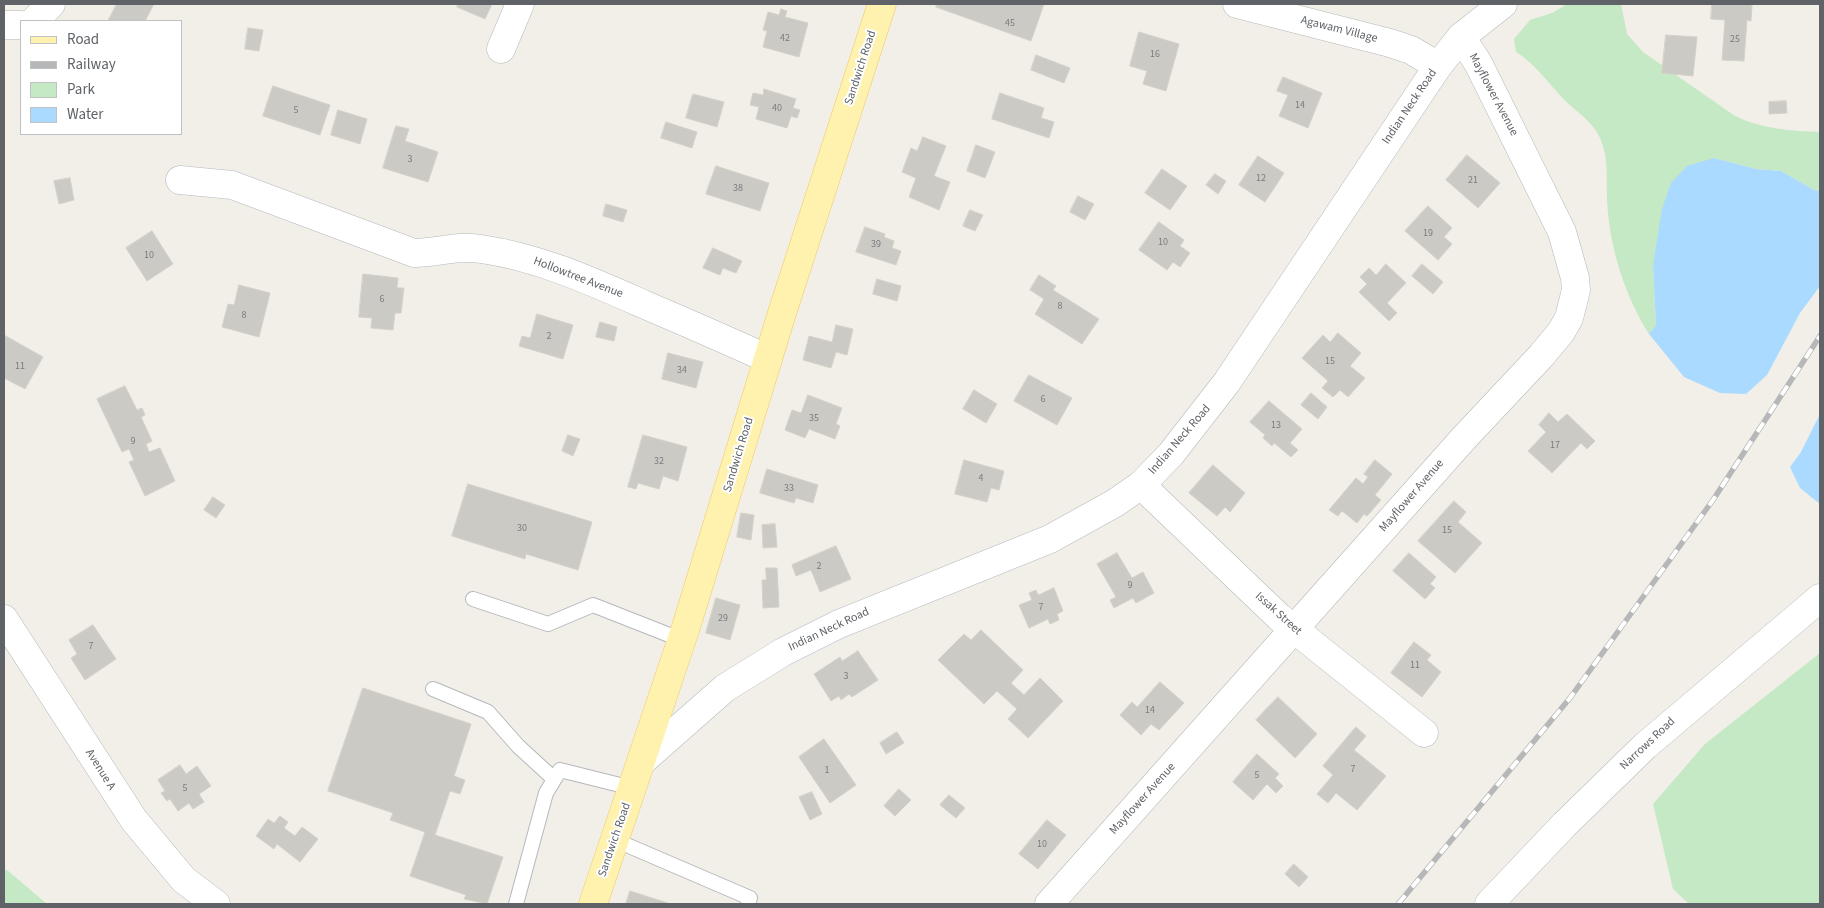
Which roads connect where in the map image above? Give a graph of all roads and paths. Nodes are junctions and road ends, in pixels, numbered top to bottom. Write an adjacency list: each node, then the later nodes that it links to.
1 (51, 4): 6 (street)
2 (520, 4): 10 (street)
3 (882, 4): 13 (main road, Sandwich Road)
4 (1237, 4): 11 (street, Agawam Village)
5 (1503, 4): 9 (street, Indian Neck Road)
6 (35, 20)
7 (4, 24): 8 (street)
8 (20, 25)
9 (1461, 37): 11 (street, Indian Neck Road); 18 (street, Mayflower Avenue)
10 (501, 49)
11 (1438, 66): 14 (street, Indian Neck Road)
12 (180, 180): 13 (street, Hollowtree Avenue)
13 (768, 359): 19 (main road, Sandwich Road)
14 (1141, 485): 18 (street, Issak Street); 22 (street, Indian Neck Road)
15 (1820, 598): 26 (street, Narrows Road)
16 (473, 599): 19 (lane)
17 (4, 619): 27 (street, Avenue A)
18 (1293, 629): 21 (street, Issak Street); 31 (street, Mayflower Avenue)
19 (682, 640): 22 (main road, Sandwich Road)
20 (433, 688): 23 (lane)
21 (1424, 733)
22 (641, 762): 24 (main road, Sandwich Road)
23 (554, 780): 24 (lane); 28 (lane)
24 (632, 788): 25 (main road, Sandwich Road)
25 (615, 840): 29 (main road, Sandwich Road); 30 (lane)
26 (1496, 902)
27 (216, 904)
28 (516, 904)
29 (594, 904)
30 (748, 904)
31 (1050, 904)

